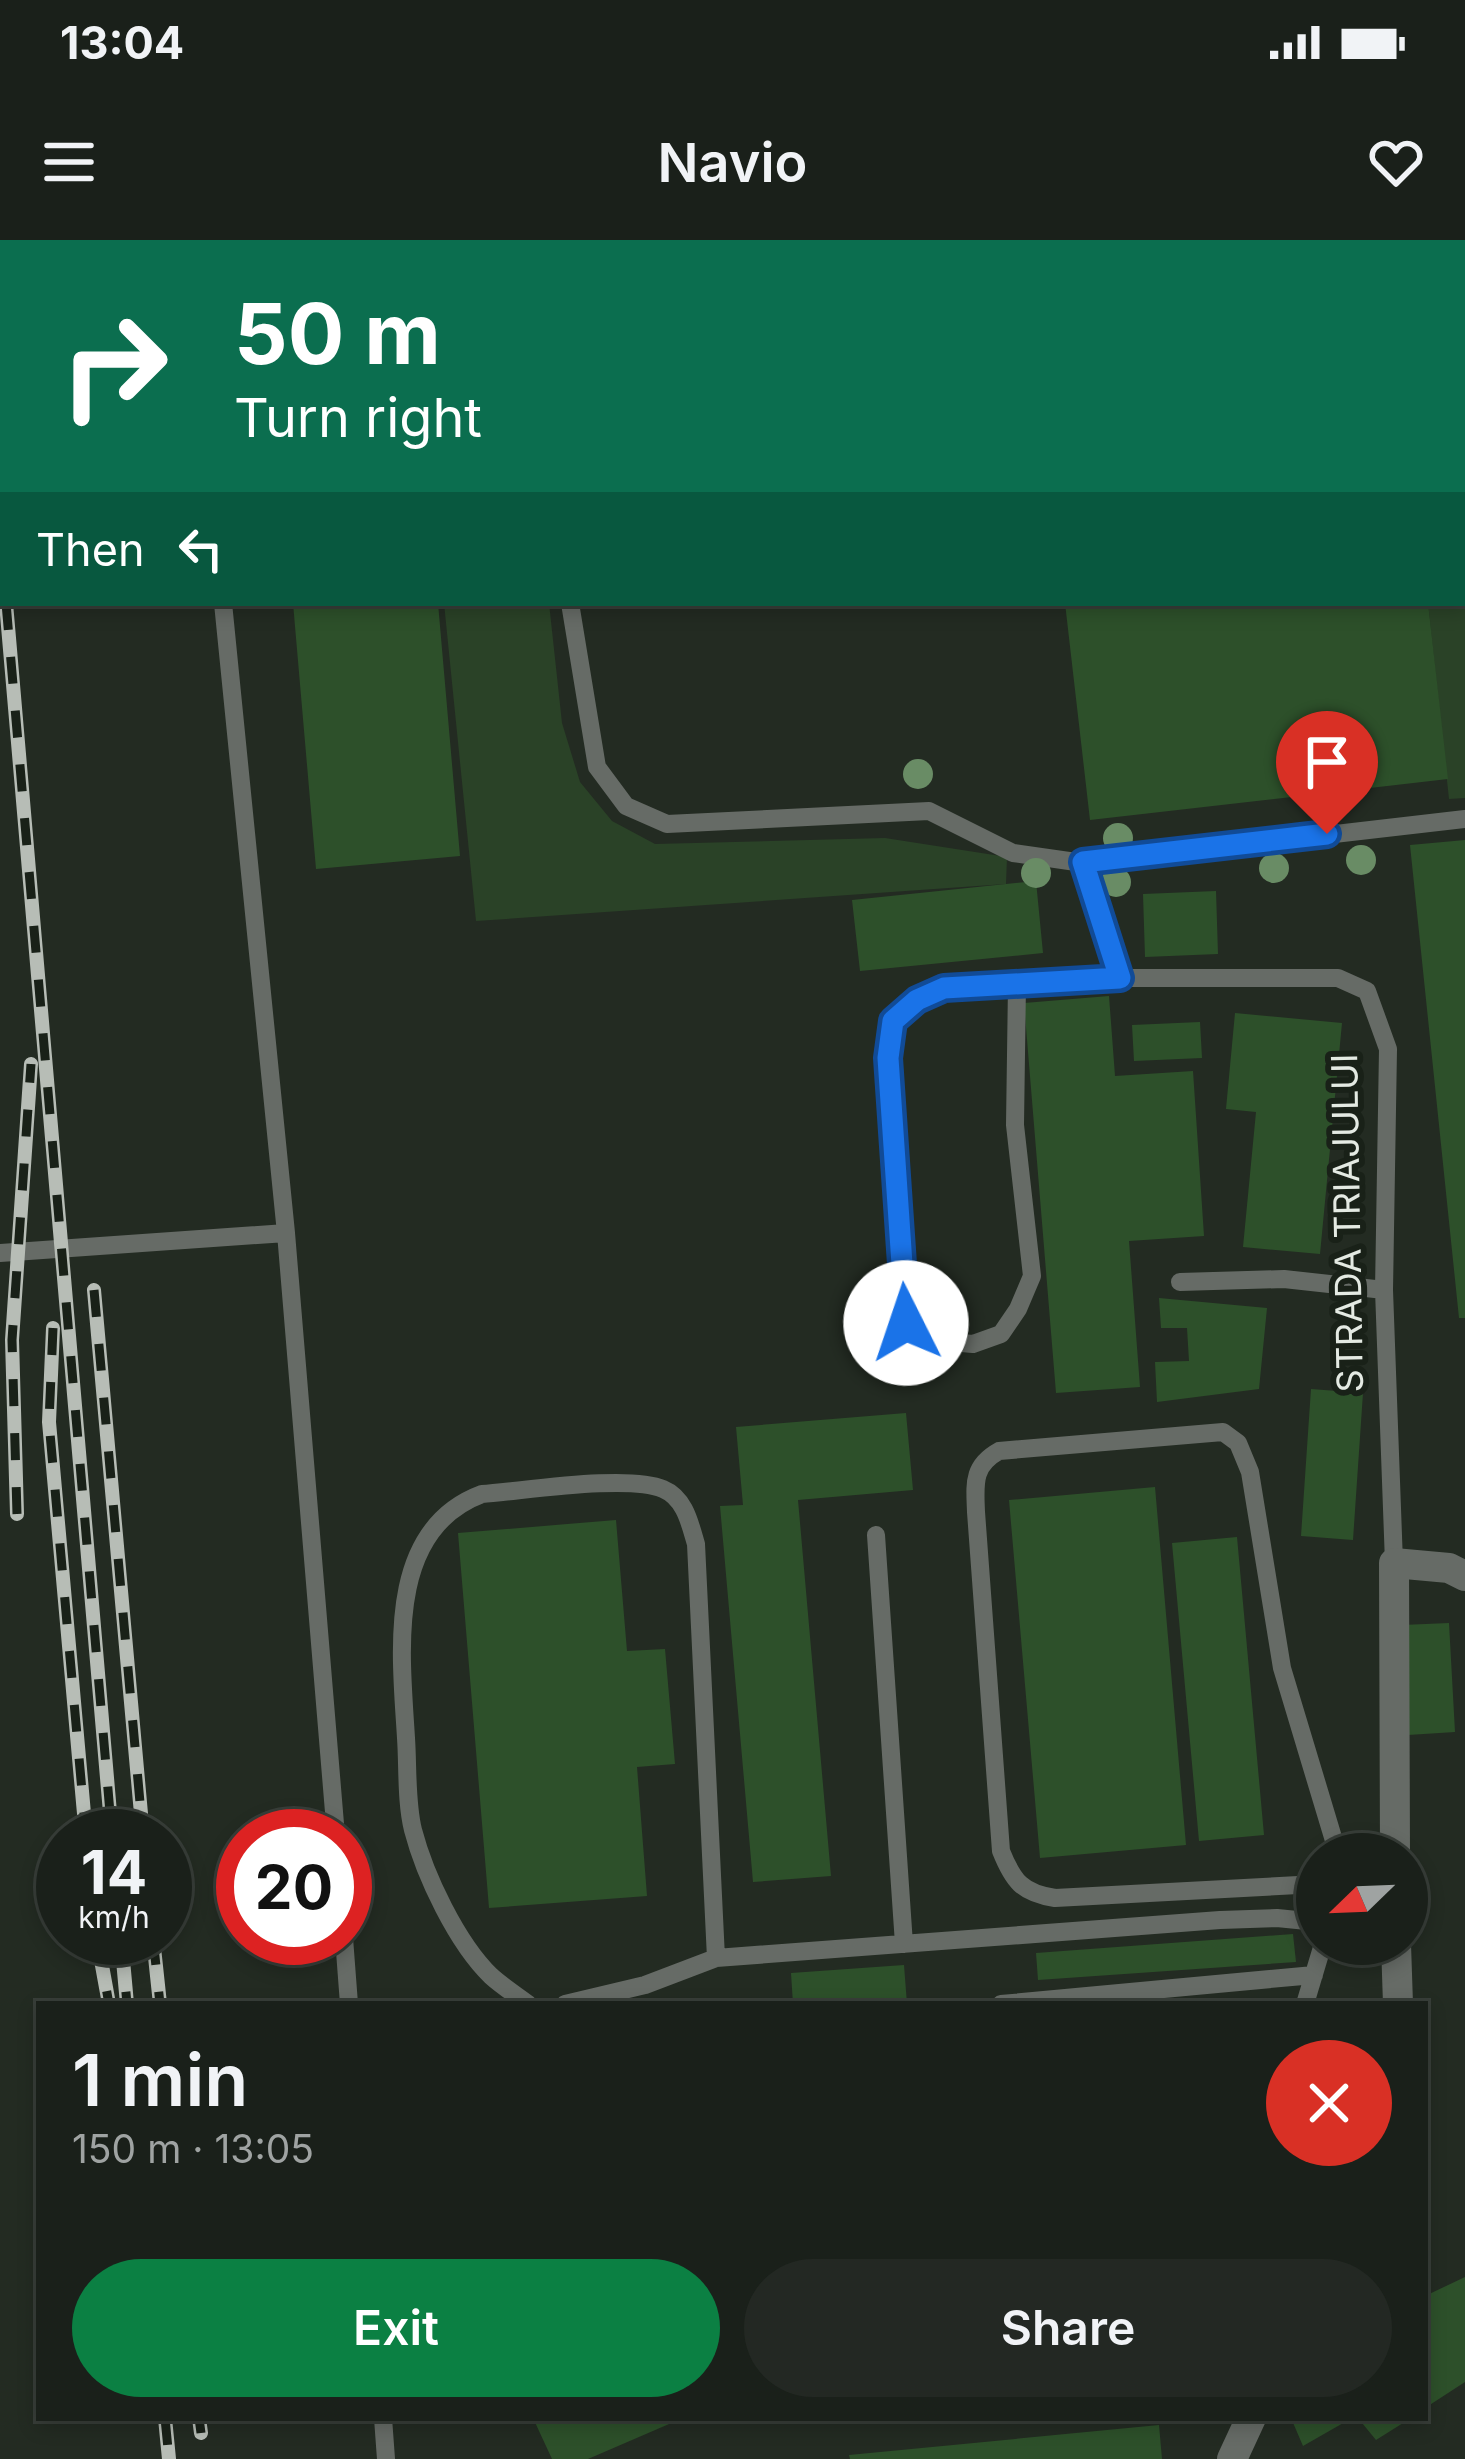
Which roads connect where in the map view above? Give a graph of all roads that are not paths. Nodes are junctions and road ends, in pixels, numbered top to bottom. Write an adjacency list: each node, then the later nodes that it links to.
1 (223, 606): 7 (lane)
2 (570, 606): 4 (lane)
3 (1465, 820): 4 (lane)
4 (1083, 862): 5 (lane)
5 (1120, 978): 6 (lane, STRADA TRIAJULUI); 10 (lane, STRADA TRIAJULUI)
6 (1017, 984): 6 (lane, STRADA TRIAJULUI)
7 (286, 1233): 8 (lane); 14 (lane)
8 (0, 1253)
9 (1180, 1282): 10 (lane)
10 (1384, 1290): 12 (lane, STRADA TRIAJULUI)
11 (876, 1535): 19 (lane)
12 (1394, 1563): 13 (street); 16 (street)
13 (1465, 1576)
14 (333, 1809)
15 (1332, 1833): 17 (lane)
16 (1395, 1833)
17 (1296, 1885)
18 (1296, 1920): 19 (lane)
19 (904, 1944): 20 (lane)
20 (716, 1958): 26 (lane); 28 (lane)
21 (346, 1965): 27 (lane)
22 (1317, 1965): 24 (lane)
23 (1397, 1965): 31 (street)
24 (1314, 1975): 25 (lane); 30 (lane)
25 (1190, 1996): 29 (lane)
26 (615, 1998)
27 (349, 2001)
28 (524, 2001)
29 (1072, 2001)
30 (1306, 2001)
31 (1398, 2001)
32 (383, 2421): 34 (lane)
33 (1250, 2421): 35 (street)
34 (386, 2459)
35 (1232, 2459)

